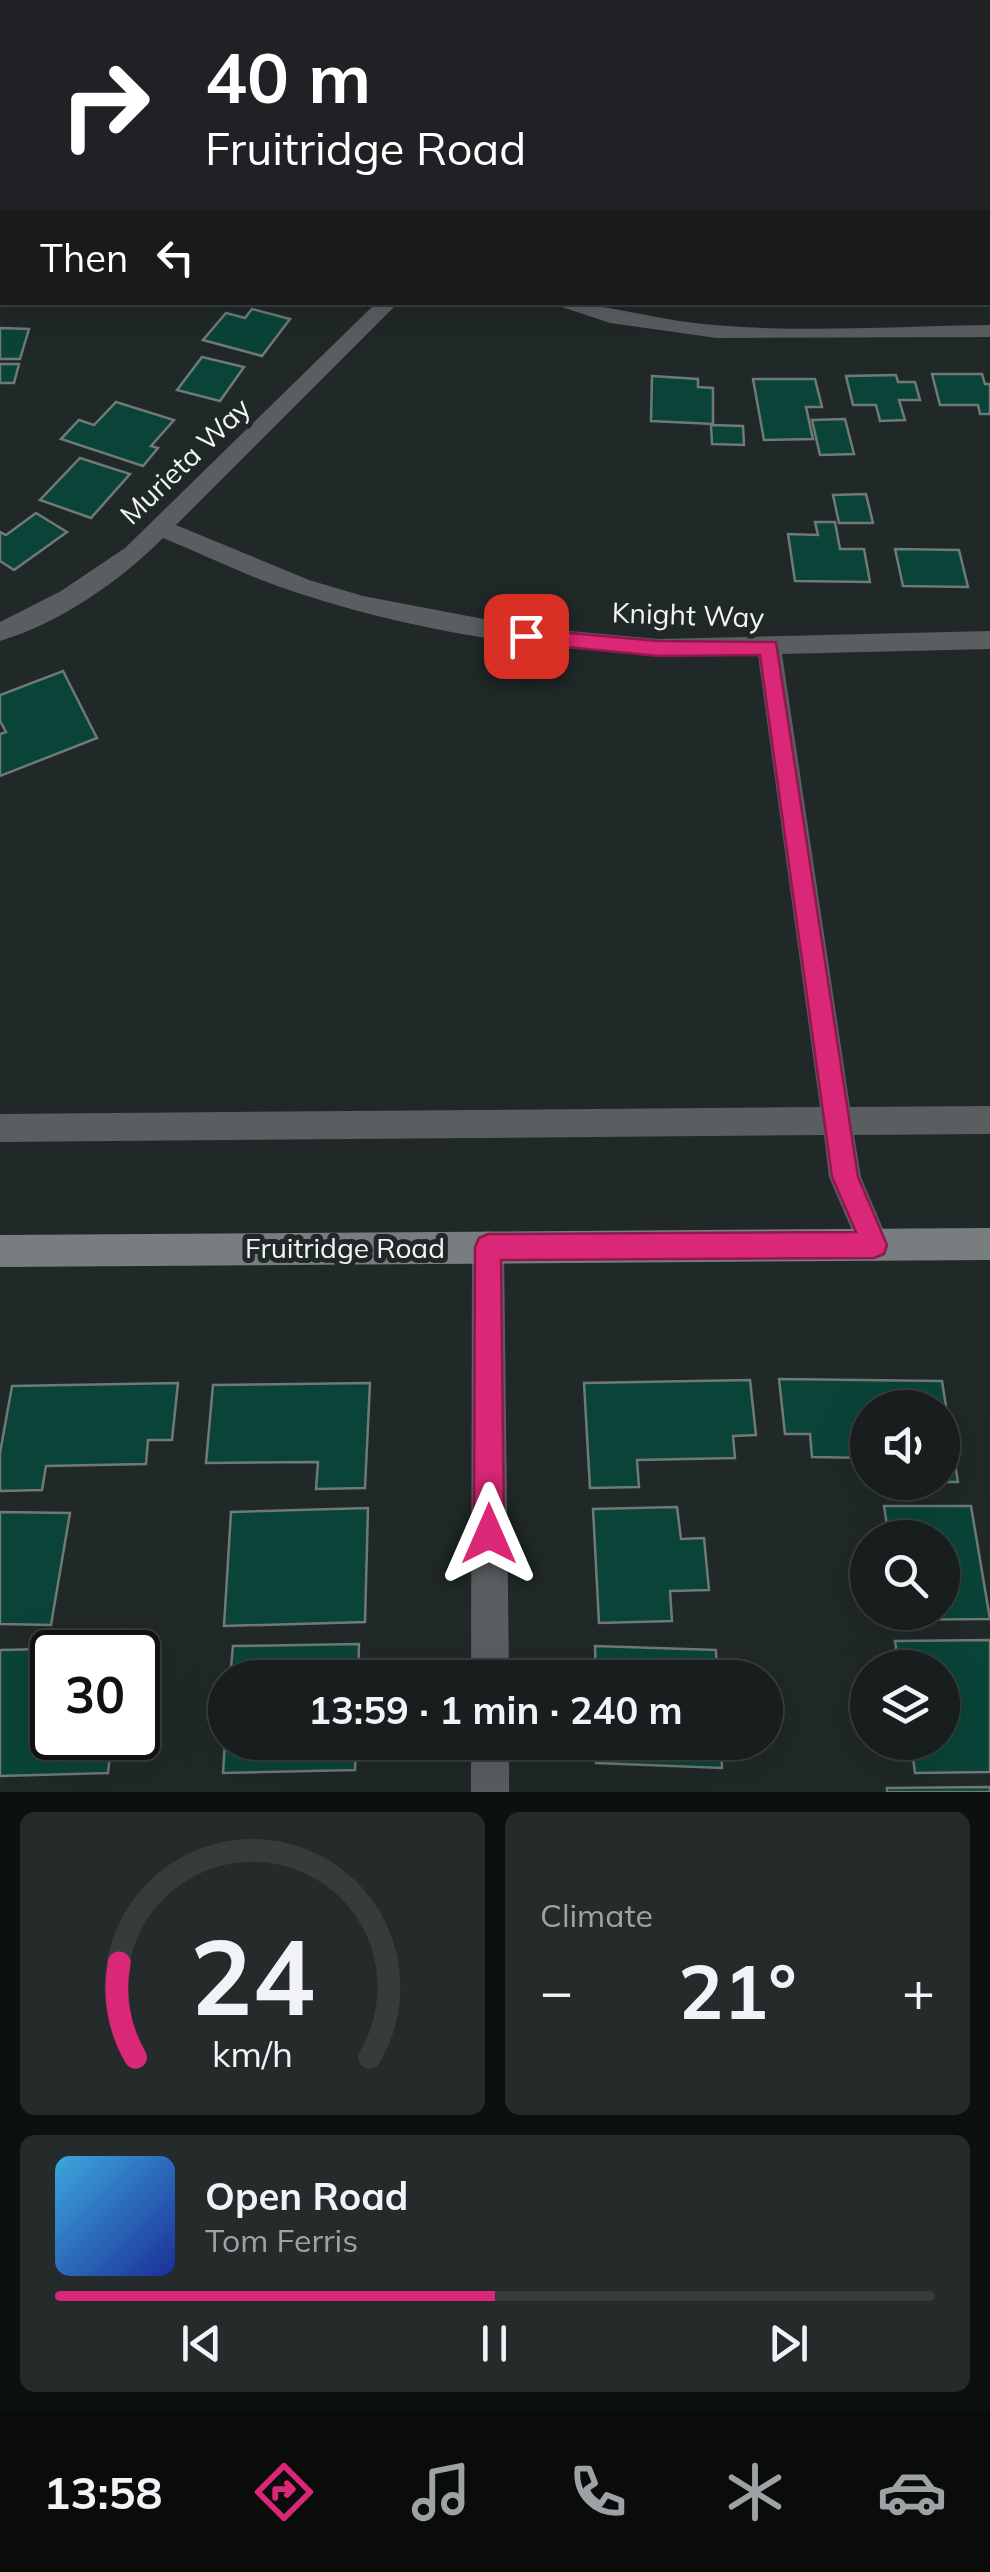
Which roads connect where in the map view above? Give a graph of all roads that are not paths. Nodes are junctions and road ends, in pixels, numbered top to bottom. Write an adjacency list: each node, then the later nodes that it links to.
1 (385, 305): 4 (street, Murieta Way)
2 (568, 305): 3 (street)
3 (990, 330)
4 (162, 528): 5 (street, Murieta Way); 7 (street, Knight Way)
5 (0, 632)
6 (990, 640): 7 (street, Knight Way)
7 (769, 648): 8 (street)
8 (836, 1120): 9 (street); 10 (street); 12 (street)
9 (990, 1120)
10 (0, 1128)
11 (990, 1244): 12 (main road, Fruitridge Road)
12 (874, 1245): 13 (main road, Fruitridge Road)
13 (488, 1247): 14 (main road, Fruitridge Road); 15 (street)
14 (0, 1252)
15 (490, 1660)
16 (490, 1760): 17 (street)
17 (490, 1792)

